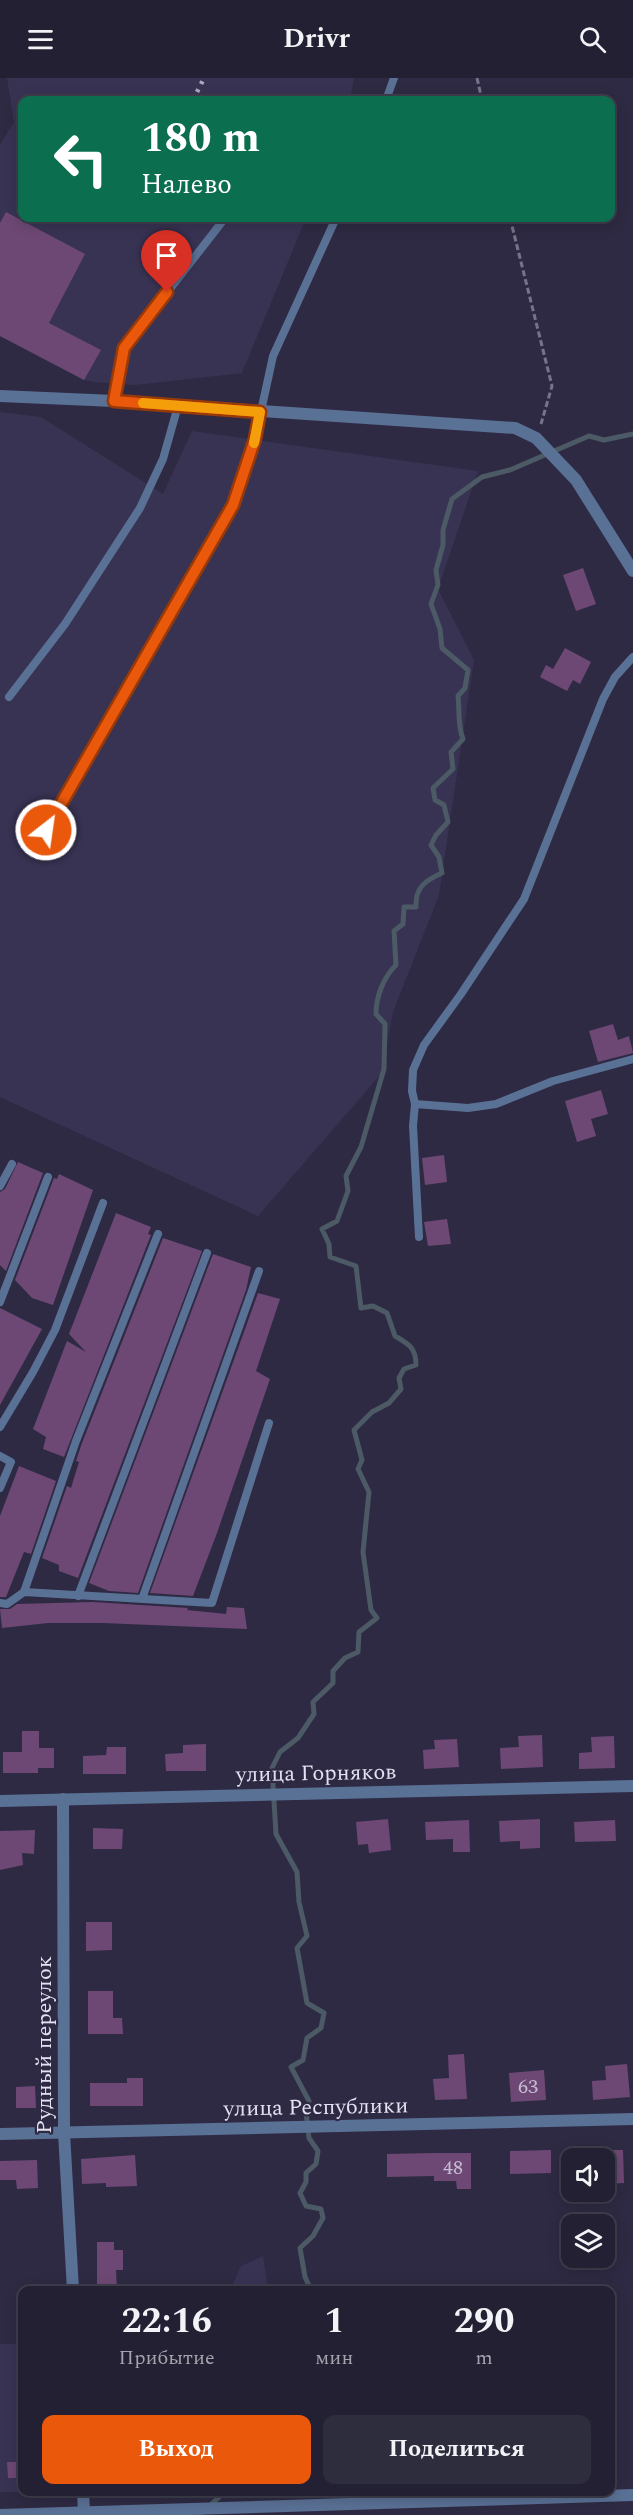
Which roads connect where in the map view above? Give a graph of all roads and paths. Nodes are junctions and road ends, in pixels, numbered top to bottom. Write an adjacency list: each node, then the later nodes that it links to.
1 (394, 78): 3 (lane)
2 (477, 78): 4 (path)
3 (387, 96)
4 (481, 96)
5 (222, 222): 9 (lane)
6 (334, 222): 11 (lane)
7 (511, 222): 12 (path)
8 (0, 396): 9 (street)
9 (114, 401): 10 (street)
10 (178, 406): 11 (street); 16 (lane)
11 (260, 412): 12 (street); 17 (lane)
12 (537, 438): 13 (street)
13 (630, 559): 14 (street)
14 (633, 571)
15 (633, 657): 19 (lane)
16 (9, 697)
17 (46, 830)
18 (633, 1059): 19 (lane)
19 (415, 1104): 25 (lane)
20 (12, 1164): 22 (lane)
21 (48, 1177): 28 (lane)
22 (0, 1186)
23 (103, 1203): 30 (lane)
24 (158, 1234): 33 (lane)
25 (419, 1237)
26 (207, 1253): 34 (lane)
27 (259, 1271): 35 (lane)
28 (0, 1302)
29 (269, 1423): 35 (lane)
30 (0, 1427)
31 (0, 1456): 32 (lane)
32 (0, 1488)
33 (24, 1592): 34 (lane); 36 (lane)
34 (78, 1596): 35 (lane)
35 (142, 1599)
36 (0, 1603)
37 (633, 1786): 38 (street, улица Горняков)
38 (63, 1799): 39 (street, улица Горняков); 41 (street, Рудный переулок)
39 (0, 1801)
40 (633, 2120): 41 (street, улица Республики)
41 (64, 2133): 42 (street, улица Республики); 43 (street, Рудный переулок)
42 (0, 2134)
43 (73, 2286)
44 (633, 2495): 47 (street)
45 (83, 2496): 48 (street)
46 (603, 2496): 49 (street)
47 (615, 2496)
48 (84, 2512): 49 (street); 50 (street)
49 (120, 2512)
50 (0, 2515)

